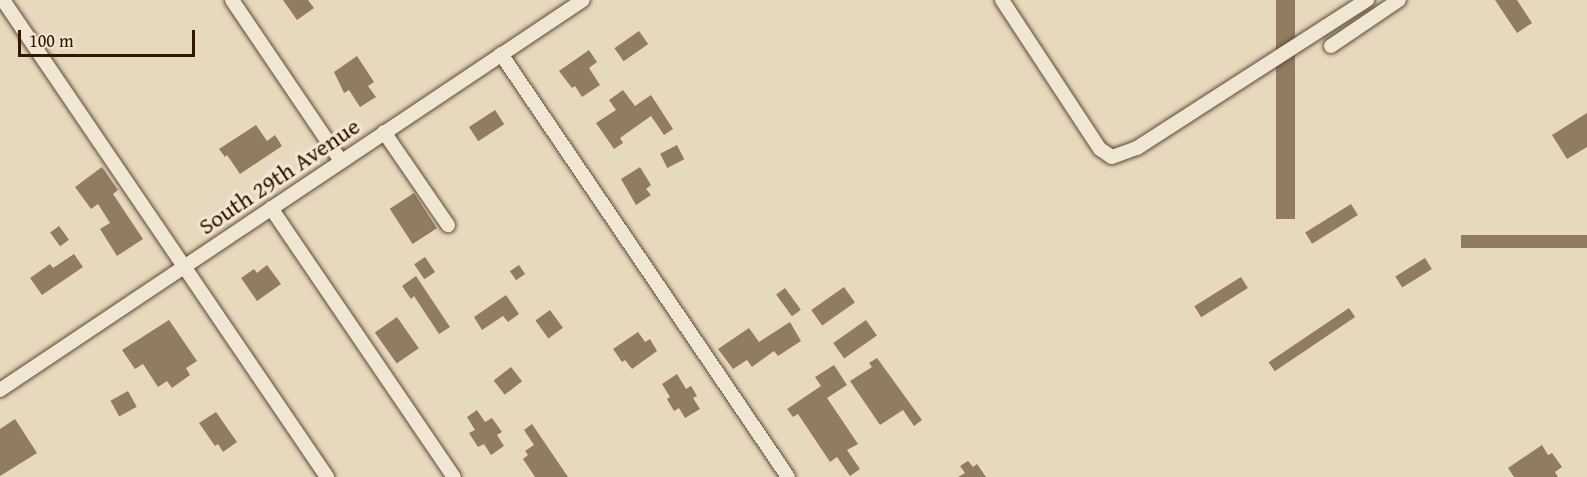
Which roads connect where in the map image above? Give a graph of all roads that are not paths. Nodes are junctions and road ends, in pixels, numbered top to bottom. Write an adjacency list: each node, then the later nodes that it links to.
1 (3, 0): 13 (street)
2 (232, 0): 10 (street)
3 (583, 0): 8 (street, South 29th Avenue)
4 (1002, 0): 5 (street)
5 (1367, 0)
6 (1399, 0): 7 (street)
7 (1331, 46)
8 (501, 54): 9 (street, South 29th Avenue); 17 (street)
9 (384, 132): 10 (street, South 29th Avenue); 12 (street)
10 (341, 161): 11 (street, South 29th Avenue)
11 (271, 208): 13 (street, South 29th Avenue); 16 (street)
12 (448, 225)
13 (182, 267): 14 (street, South 29th Avenue); 15 (street)
14 (0, 390)
15 (327, 477)
16 (454, 477)
17 (788, 477)

